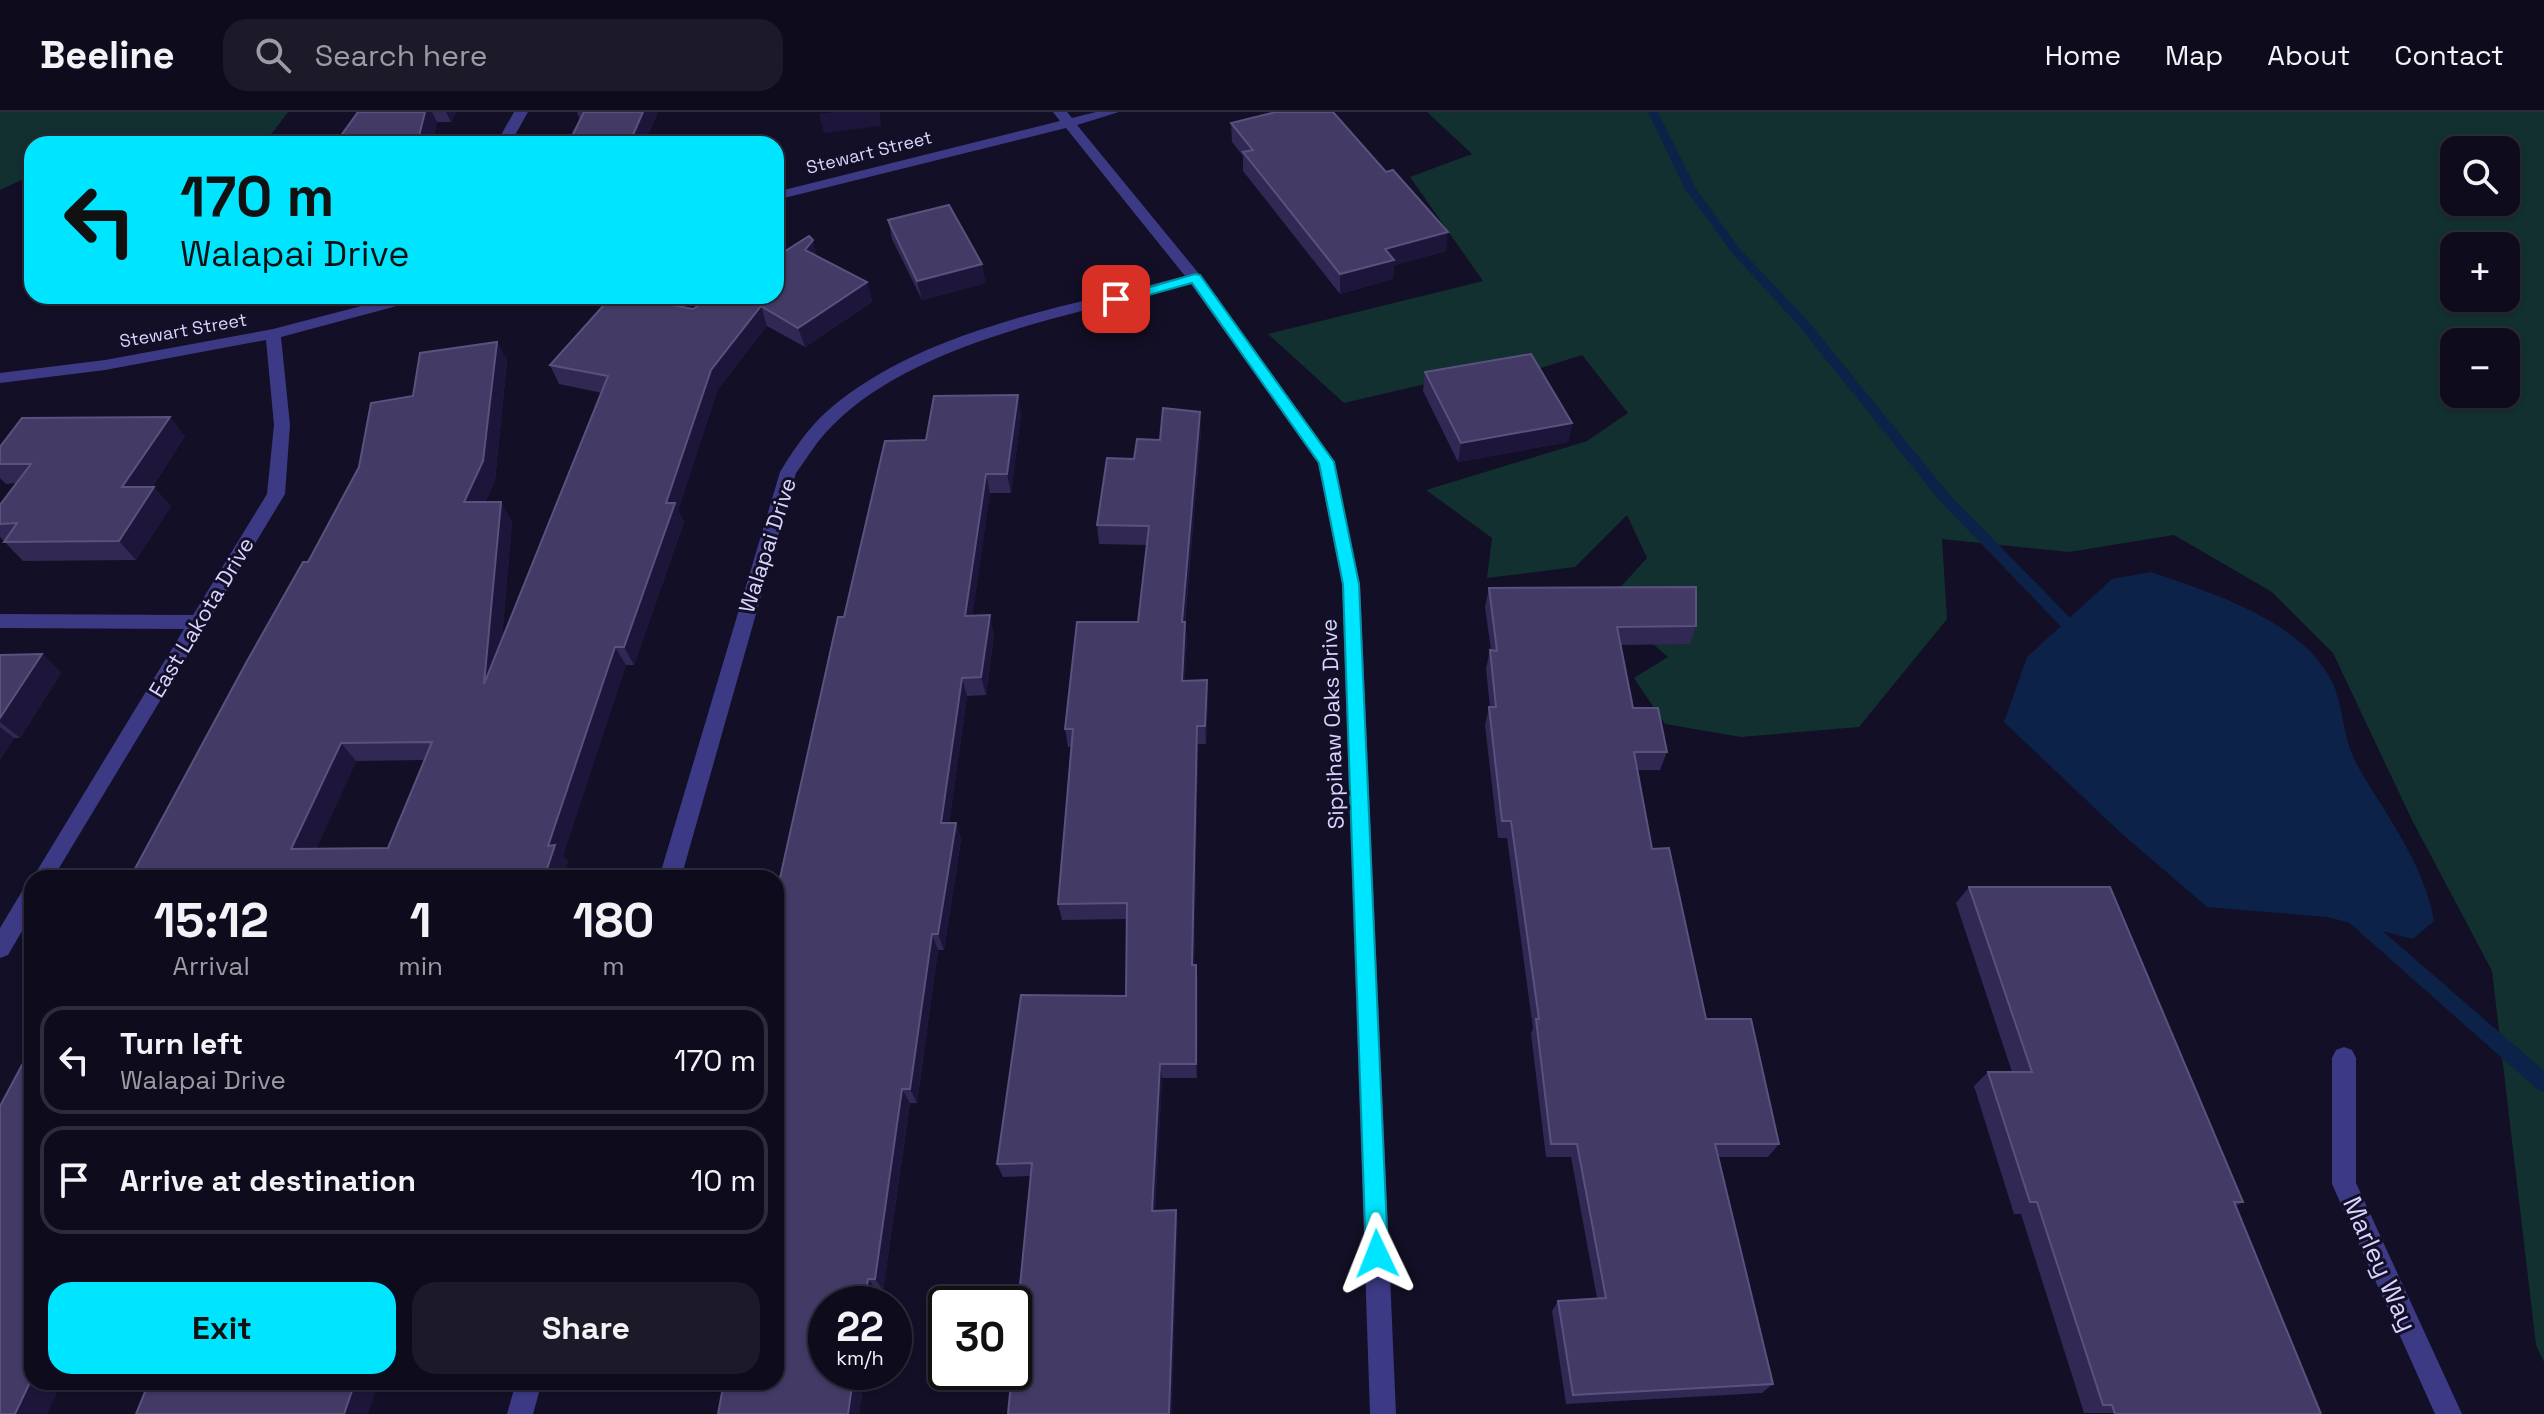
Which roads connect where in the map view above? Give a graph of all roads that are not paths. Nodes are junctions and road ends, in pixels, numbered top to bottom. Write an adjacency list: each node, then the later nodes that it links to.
1 (521, 112): 4 (street)
2 (1112, 112): 3 (street, Stewart Street)
3 (1064, 117): 5 (street, Stewart Street); 6 (street, Sippihaw Oaks Drive)
4 (508, 136)
5 (784, 194)
6 (1195, 278): 13 (street, Walapai Drive); 19 (street, Sippihaw Oaks Drive)
7 (387, 304): 8 (street, Stewart Street)
8 (273, 334): 9 (street, Stewart Street); 11 (street, East Lakota Drive)
9 (0, 378)
10 (0, 621): 11 (street)
11 (197, 622): 12 (street, East Lakota Drive)
12 (47, 870)
13 (672, 870)
14 (24, 908): 15 (street)
15 (0, 948)
16 (2344, 1058): 20 (street, Marley Way)
17 (527, 1390): 18 (street)
18 (520, 1414)
19 (1383, 1414)
20 (2449, 1414)

